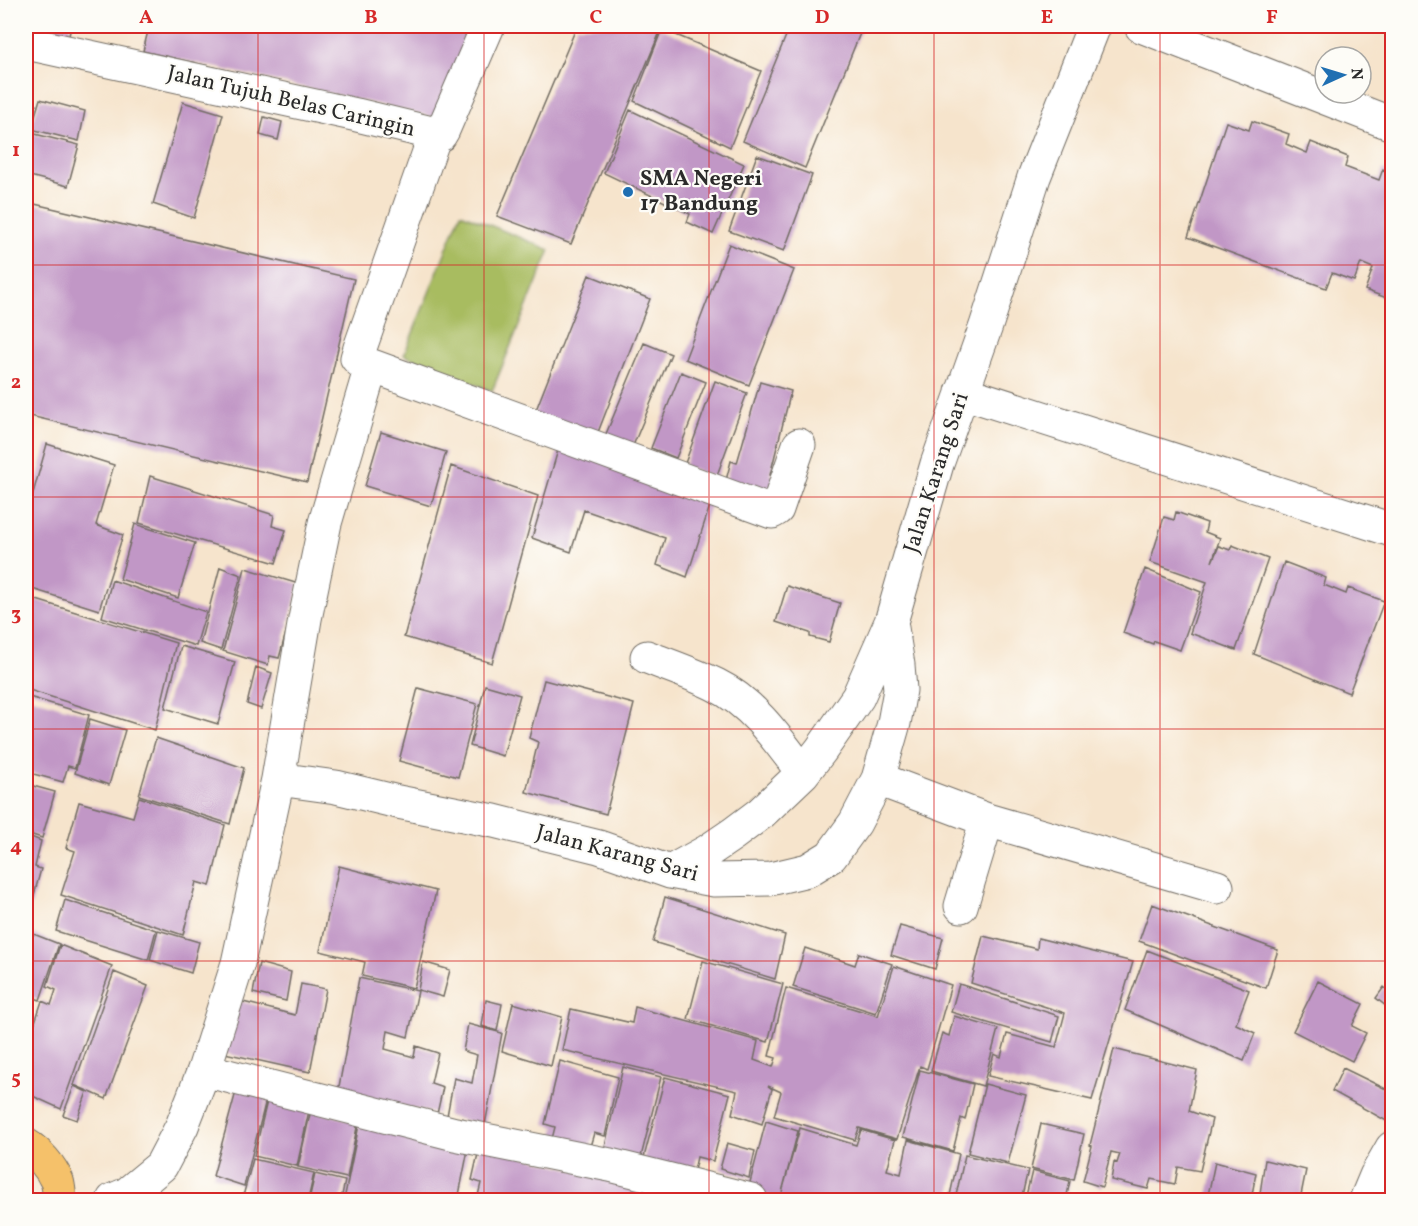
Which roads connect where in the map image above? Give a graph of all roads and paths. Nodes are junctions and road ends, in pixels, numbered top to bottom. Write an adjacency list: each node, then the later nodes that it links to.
1 (488, 26): 6 (street, Jalan Tujuh Belas Caringin)
2 (1094, 26): 8 (street, Jalan Karang Sari)
3 (1140, 26): 5 (street)
4 (26, 43): 6 (street, Jalan Tujuh Belas Caringin)
5 (1392, 124)
6 (435, 135): 7 (street)
7 (371, 367): 9 (street); 15 (street)
8 (962, 392): 10 (street); 11 (street, Jalan Karang Sari)
9 (799, 445)
10 (1392, 530)
11 (891, 622): 13 (street); 14 (street, Jalan Karang Sari)
12 (647, 657): 13 (street)
13 (802, 773): 17 (street)
14 (878, 779): 16 (street); 17 (street, Jalan Karang Sari)
15 (278, 780): 17 (street, Jalan Karang Sari); 20 (street)
16 (987, 820): 18 (street); 19 (street)
17 (670, 872)
18 (1216, 887)
19 (961, 906)
20 (204, 1070): 24 (street); 25 (street)
21 (26, 1145): 23 (main road)
22 (1392, 1148): 26 (street)
23 (60, 1200)
24 (112, 1200)
25 (751, 1200)
26 (1366, 1200)

